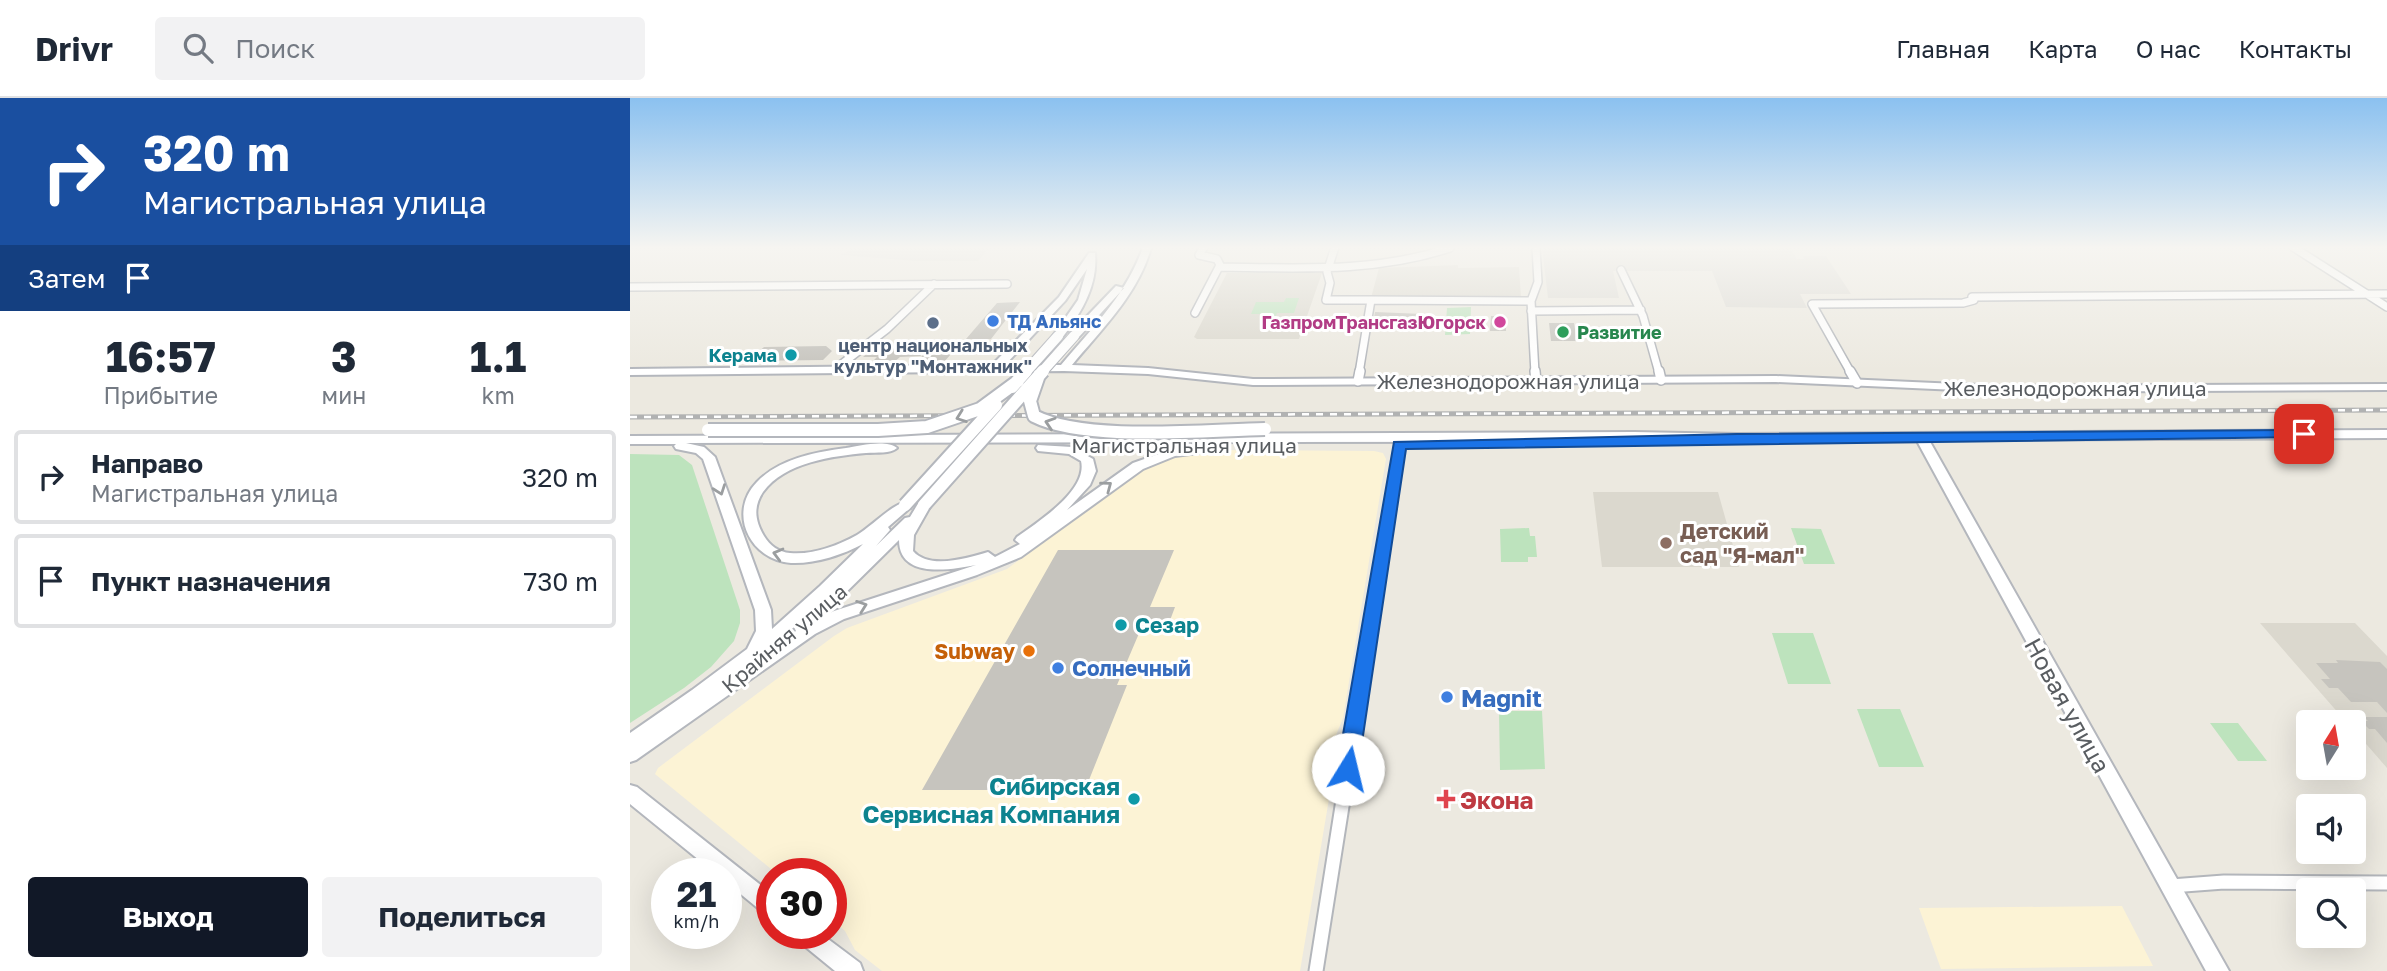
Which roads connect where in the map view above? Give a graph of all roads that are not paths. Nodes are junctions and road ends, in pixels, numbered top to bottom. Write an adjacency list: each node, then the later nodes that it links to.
1 (930, 288): 21 (street)
2 (1069, 288): 20 (main road)
3 (1088, 288): 25 (main road, bridge)
4 (1121, 288): 23 (main road, bridge)
5 (1128, 288): 19 (main road)
6 (1208, 288): 18 (street)
7 (1329, 288): 13 (street)
8 (1536, 288): 14 (street)
9 (1630, 288): 16 (street)
10 (2356, 288): 11 (street)
11 (2366, 294): 12 (street); 15 (street); 28 (street)
12 (2387, 294)
13 (1371, 300): 14 (street); 27 (street)
14 (1531, 300): 17 (street)
15 (2387, 307)
16 (1641, 310): 17 (street); 24 (street)
17 (1531, 311): 26 (street)
18 (1195, 313)
19 (1064, 368): 20 (main road, Железнодорожная улица); 27 (main road, Железнодорожная улица)
20 (995, 369): 21 (main road, Железнодорожная улица)
21 (834, 370): 22 (main road, Железнодорожная улица)
22 (630, 372)
23 (1040, 375): 32 (main road, one-way to 23, bridge); 43 (main road, bridge)
24 (1661, 380): 26 (main road, Железнодорожная улица); 28 (main road, Железнодорожная улица)
25 (1018, 381): 30 (main road, one-way to 30, bridge); 42 (main road, bridge)
26 (1536, 381): 27 (main road, Железнодорожная улица)
27 (1358, 382)
28 (1857, 383): 29 (main road, Железнодорожная улица)
29 (2387, 387)
30 (630, 432)
31 (2387, 434): 33 (main road, Магистральная улица)
32 (1588, 436): 34 (main road, Магистральная улица); 35 (main road, Магистральная улица)
33 (1921, 437): 34 (main road, Магистральная улица); 49 (main road, Новая улица)
34 (1737, 439): 37 (main road, Магистральная улица)
35 (630, 440)
36 (1242, 445): 37 (main road, Магистральная улица); 41 (main road, Магистральная улица); 44 (main road, one-way to 36)
37 (1399, 445): 53 (street)
38 (630, 446): 39 (main road, Магистральная улица)
39 (678, 446): 40 (main road, Магистральная улица); 44 (main road, one-way to 44)
40 (941, 446): 41 (main road, Магистральная улица); 42 (main road, one-way to 40)
41 (990, 446): 43 (main road)
42 (905, 505): 44 (main road, Крайняя улица)
43 (925, 505): 44 (main road, Крайняя улица)
44 (736, 675): 45 (main road, Крайняя улица); 46 (main road, Крайняя улица)
45 (630, 741)
46 (630, 755)
47 (630, 793): 50 (main road)
48 (2387, 883): 49 (street)
49 (2171, 886): 54 (main road, Новая улица)
50 (756, 894)
51 (824, 949): 52 (main road)
52 (852, 971)
53 (1316, 971)
54 (2218, 971)

